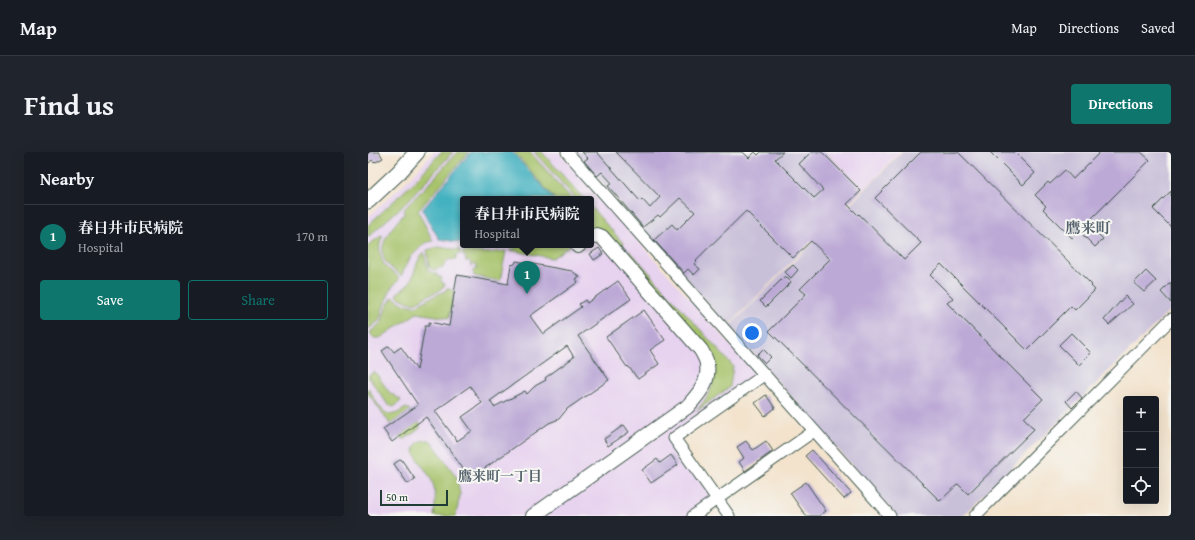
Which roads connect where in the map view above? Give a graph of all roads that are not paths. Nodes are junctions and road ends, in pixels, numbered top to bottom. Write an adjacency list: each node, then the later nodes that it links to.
1 (417, 152): 3 (main road)
2 (567, 152): 6 (street)
3 (368, 201)
4 (594, 236): 9 (street)
5 (1171, 319): 13 (street)
6 (764, 375): 7 (street); 8 (street)
7 (814, 431): 8 (street); 12 (street)
8 (717, 499): 10 (street); 11 (street)
9 (533, 516)
10 (693, 516)
11 (729, 516)
12 (890, 516)
13 (976, 516)

